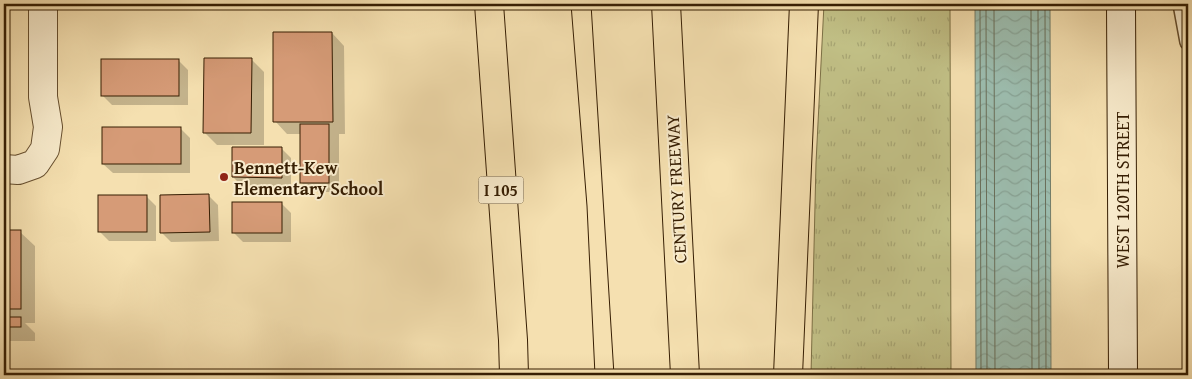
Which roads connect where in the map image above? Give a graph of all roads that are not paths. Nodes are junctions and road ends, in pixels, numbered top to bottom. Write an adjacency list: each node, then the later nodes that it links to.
1 (42, 4): 10 (main road)
2 (473, 4): 9 (highway)
3 (489, 4): 9 (highway, I 105)
4 (666, 4): 12 (highway, CENTURY FREEWAY)
5 (804, 4): 13 (highway)
6 (1121, 4): 14 (main road, WEST 120TH STREET)
7 (1181, 4): 8 (lane)
8 (1188, 42)
9 (493, 82): 11 (highway, I 105)
10 (4, 169)
11 (514, 375)
12 (685, 375)
13 (788, 375)
14 (1123, 375)

